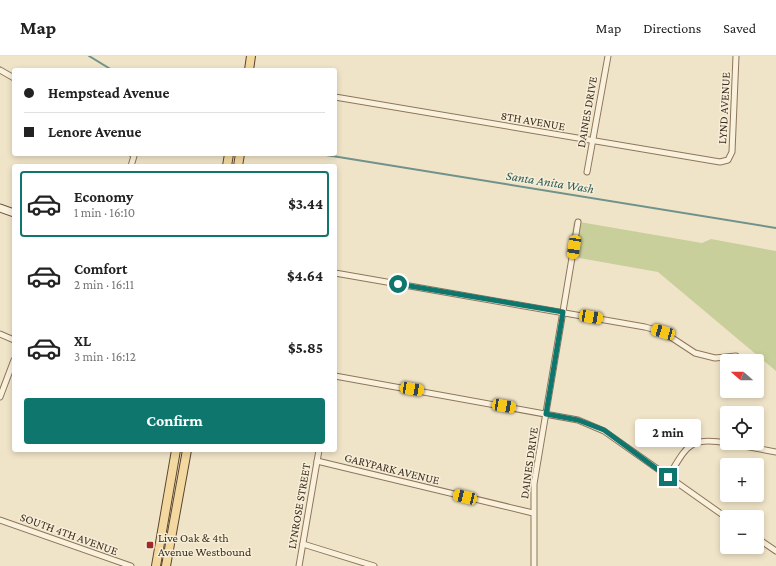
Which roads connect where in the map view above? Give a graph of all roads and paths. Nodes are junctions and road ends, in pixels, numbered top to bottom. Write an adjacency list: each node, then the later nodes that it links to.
1 (251, 56): 4 (main road)
2 (608, 56): 8 (street, DAINES DRIVE)
3 (736, 56): 9 (street, LYND AVENUE)
4 (249, 68)
5 (0, 70): 6 (street)
6 (12, 77)
7 (337, 97): 8 (street, 8TH AVENUE)
8 (592, 141): 9 (street, 8TH AVENUE); 10 (street, DAINES DRIVE)
9 (728, 160)
10 (587, 172)
11 (0, 208): 12 (street)
12 (12, 212)
13 (578, 222): 15 (street, DAINES DRIVE)
14 (337, 272): 15 (street)
15 (563, 312): 18 (street); 22 (street, DAINES DRIVE)
16 (0, 334): 17 (street)
17 (12, 339)
18 (720, 358)
19 (12, 365): 21 (street)
20 (337, 376): 22 (street)
21 (0, 397)
22 (546, 414): 30 (street); 31 (street, DAINES DRIVE)
23 (720, 442): 30 (street)
24 (764, 450): 28 (street)
25 (176, 452): 38 (main road)
26 (187, 452): 39 (main road)
27 (319, 452): 29 (street, LYNROSE STREET)
28 (776, 452)
29 (317, 461): 31 (street, GARYPARK AVENUE); 35 (street, LYNROSE STREET)
30 (668, 477): 32 (street)
31 (533, 513): 42 (street, DAINES DRIVE)
32 (720, 513)
33 (0, 520): 37 (street, SOUTH 4TH AVENUE)
34 (764, 543): 36 (street)
35 (303, 544): 40 (street, LYNROSE STREET); 41 (street)
36 (776, 551)
37 (131, 566)
38 (156, 566)
39 (166, 566)
40 (299, 566)
41 (374, 566)
42 (534, 566)

